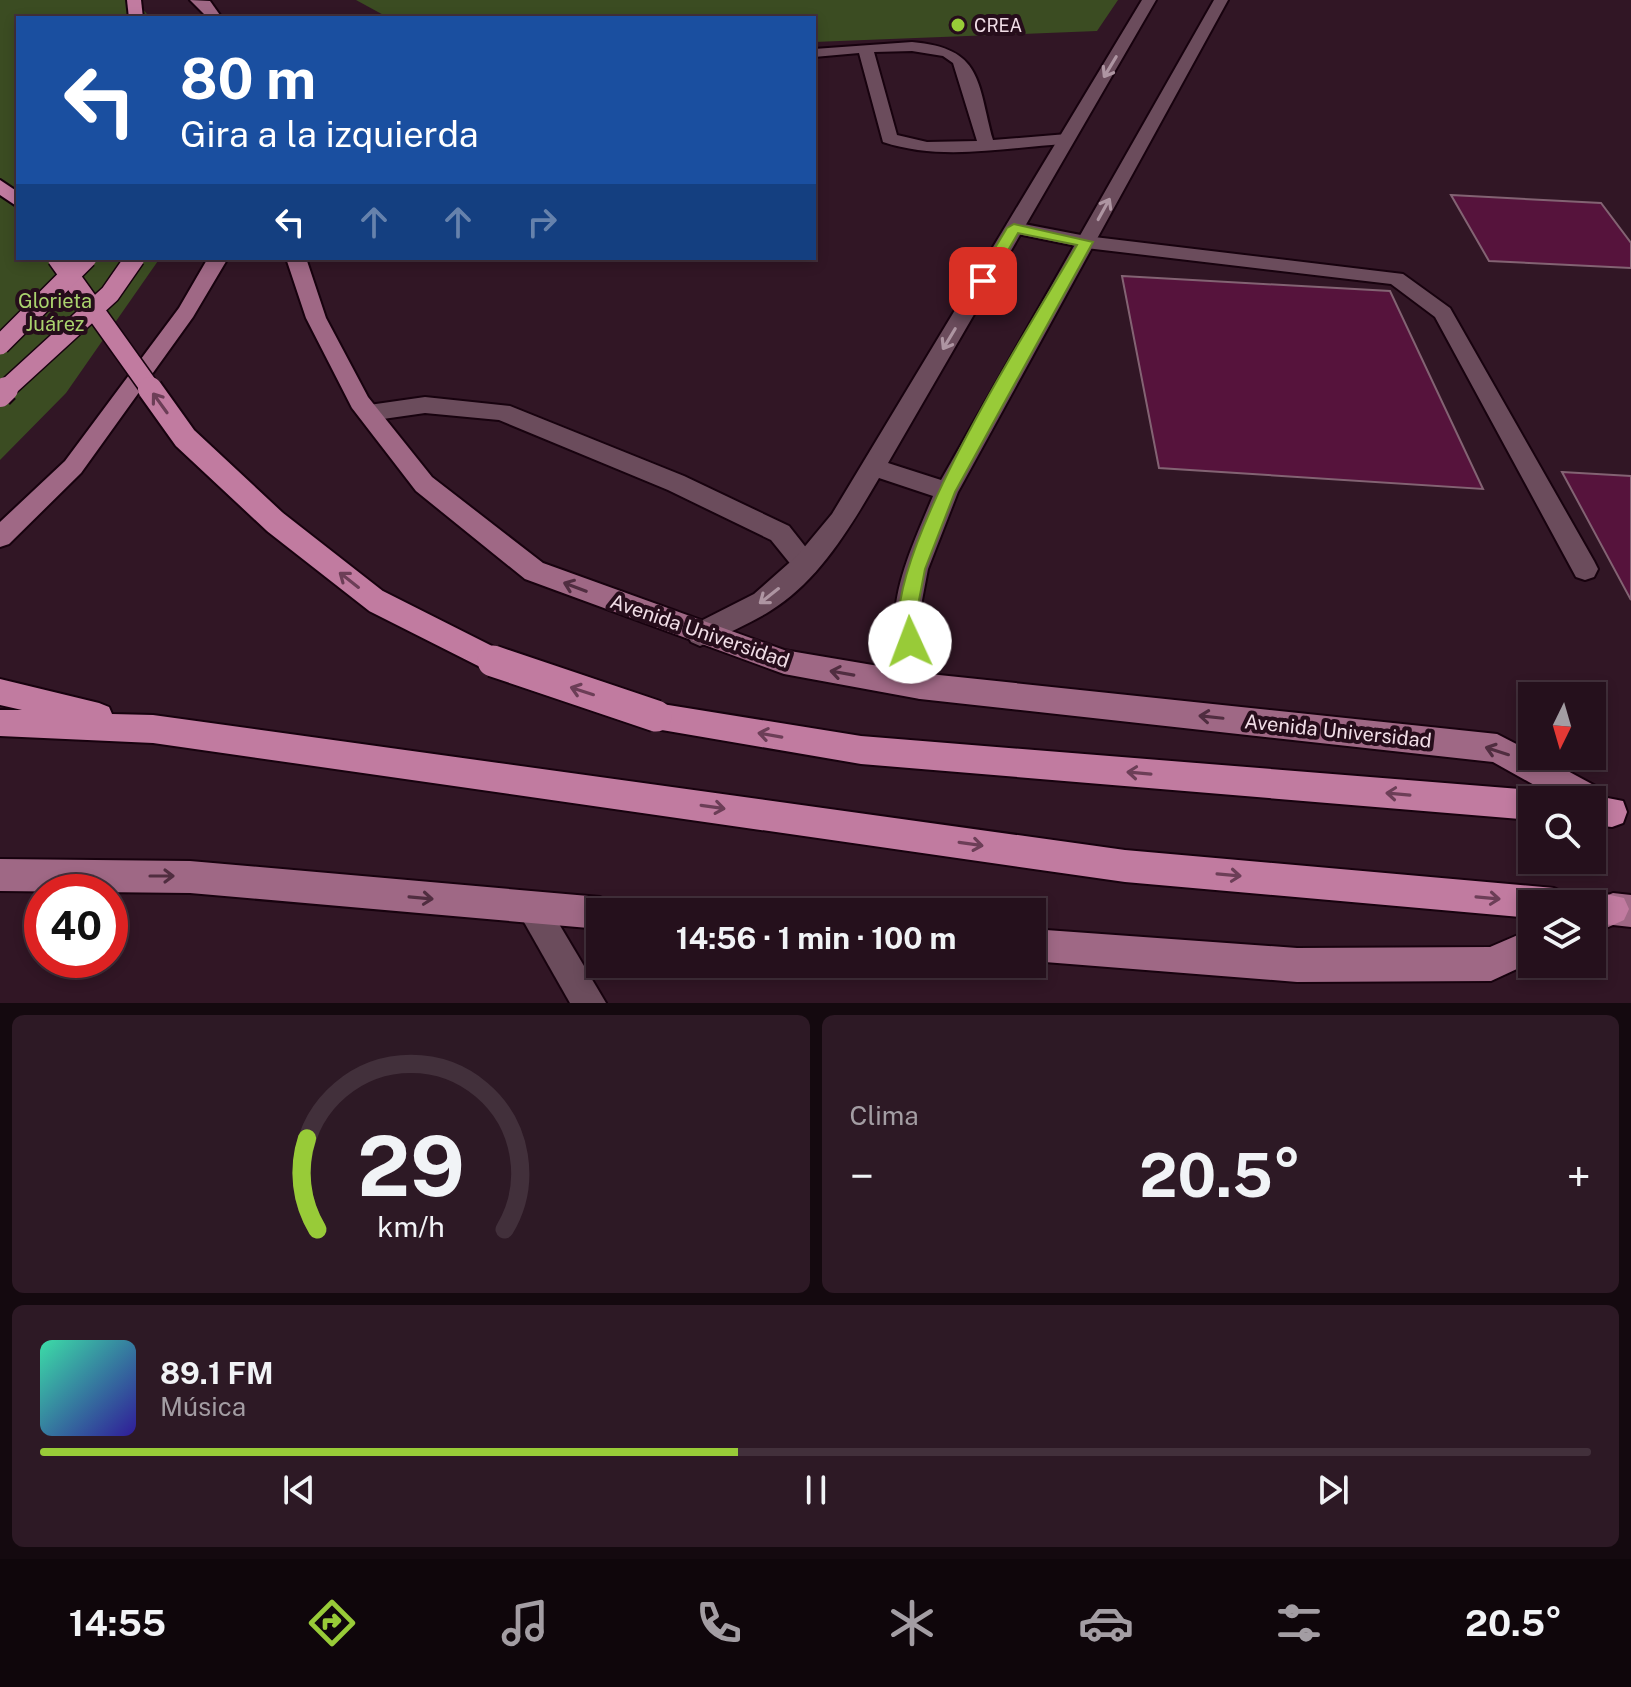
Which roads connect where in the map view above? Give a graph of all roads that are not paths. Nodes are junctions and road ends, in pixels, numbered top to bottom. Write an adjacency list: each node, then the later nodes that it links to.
1 (197, 0): 4 (main road)
2 (1149, 0): 7 (street, one-way to 7)
3 (1221, 0): 12 (street, one-way to 3)
4 (214, 16)
5 (866, 50): 6 (street); 8 (street); 8 (street)
6 (816, 53)
7 (1067, 139): 8 (street); 11 (street)
8 (986, 143)
9 (0, 185): 10 (highway)
10 (16, 200)
11 (1014, 228): 12 (street); 21 (street, one-way to 21)
12 (1086, 242): 22 (street); 25 (street)
13 (58, 260): 32 (highway, one-way to 13, bridge)
14 (85, 260): 18 (highway, bridge)
15 (134, 260): 19 (highway, bridge)
16 (217, 260): 23 (main road)
17 (297, 260): 20 (main road, Avenida Universidad)
18 (0, 345)
19 (0, 395)
20 (369, 413): 24 (street); 26 (main road, Avenida Universidad, one-way to 20)
21 (873, 467): 22 (street); 24 (street)
22 (947, 491): 27 (street)
23 (0, 537)
24 (806, 564): 26 (street, one-way to 26)
25 (1585, 569)
26 (700, 634): 27 (main road, Avenida Universidad, one-way to 26)
27 (920, 686): 31 (main road, Avenida Universidad, one-way to 27)
28 (0, 692): 30 (highway)
29 (0, 723): 30 (highway)
30 (153, 729): 34 (highway, one-way to 34)
31 (1564, 786)
32 (1518, 804)
33 (0, 875): 35 (main road, one-way to 35)
34 (1518, 901)
35 (532, 908): 36 (main road); 39 (street)
36 (586, 912)
37 (1046, 946): 38 (main road)
38 (1518, 951)
39 (589, 1003)

